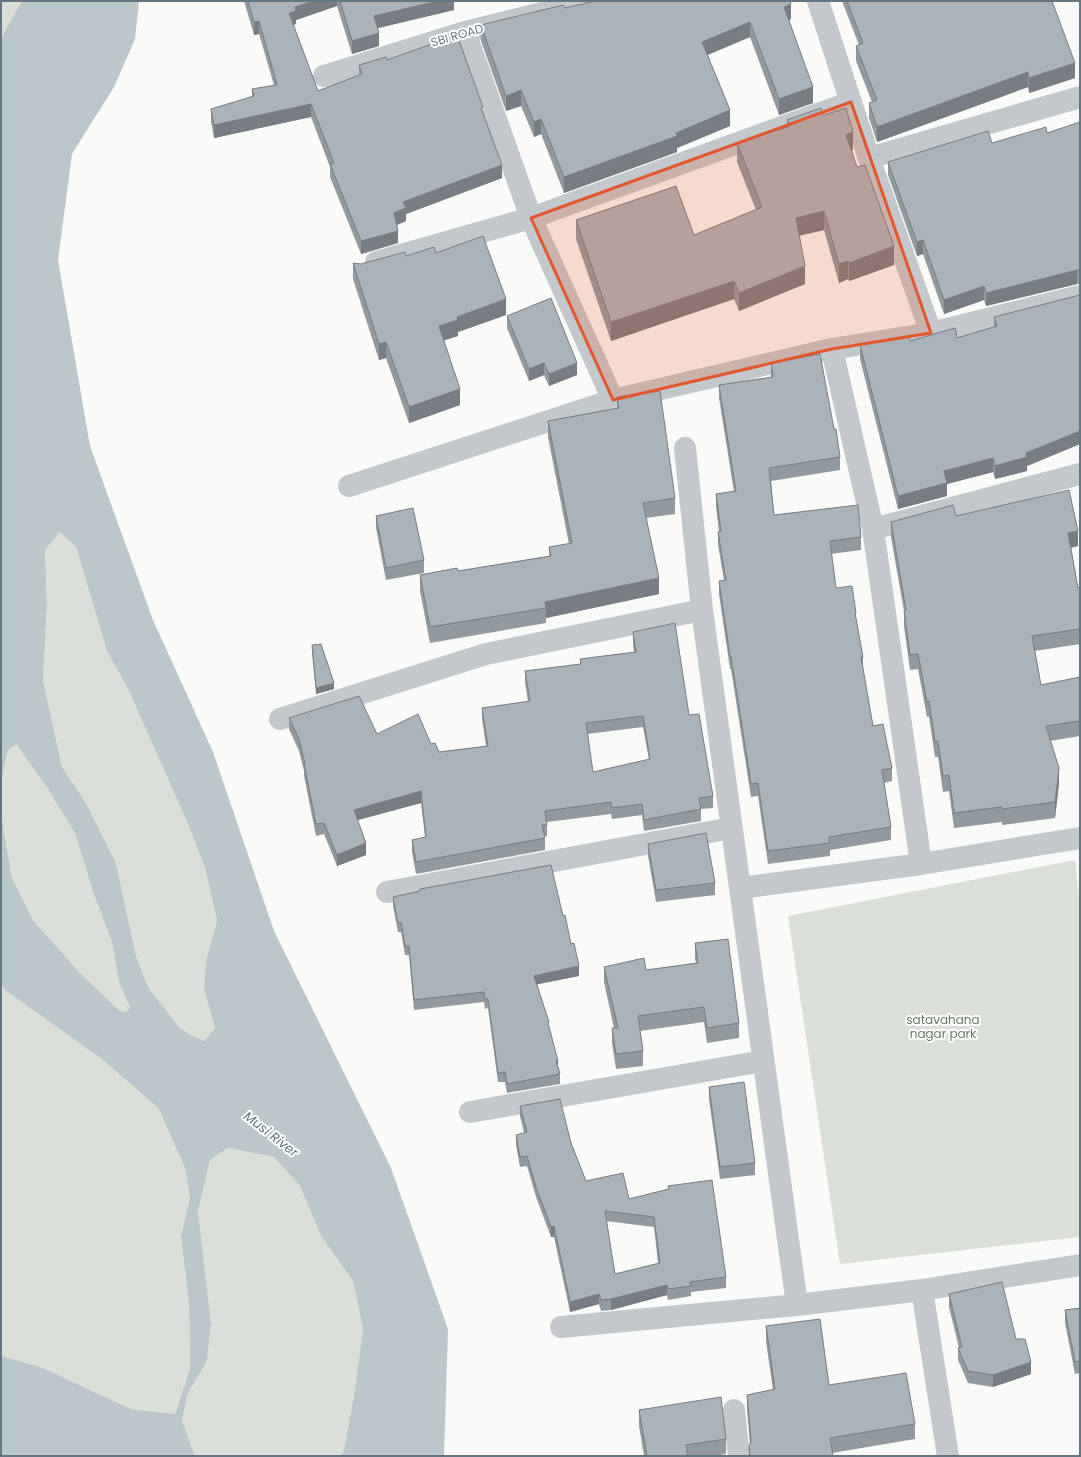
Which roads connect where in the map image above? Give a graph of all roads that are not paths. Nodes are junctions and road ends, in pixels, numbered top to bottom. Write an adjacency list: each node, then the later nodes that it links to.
1 (591, 1): 3 (street, SBI ROAD)
2 (818, 1): 6 (street)
3 (465, 32): 4 (street, SBI ROAD); 8 (street)
4 (324, 76)
5 (1080, 97): 7 (street)
6 (850, 102): 7 (street); 8 (street)
7 (869, 158): 11 (street)
8 (531, 218): 9 (street); 13 (street)
9 (358, 268)
10 (1080, 296): 11 (street)
11 (931, 333): 12 (street)
12 (832, 349): 13 (street); 17 (street)
13 (613, 400): 16 (street)
14 (685, 448): 18 (street)
15 (1080, 474): 17 (street)
16 (349, 486)
17 (873, 529): 22 (street)
18 (702, 610): 19 (street); 20 (street)
19 (280, 719)
20 (731, 828): 23 (street); 24 (street)
21 (1080, 838): 22 (street)
22 (921, 864): 23 (street)
23 (740, 888): 25 (street)
24 (387, 892)
25 (763, 1061): 26 (street); 29 (street)
26 (470, 1112)
27 (1080, 1265): 28 (street)
28 (922, 1290): 29 (street); 33 (street)
29 (796, 1305): 30 (street)
30 (561, 1327)
31 (734, 1410): 32 (street)
32 (739, 1456)
33 (948, 1456)

